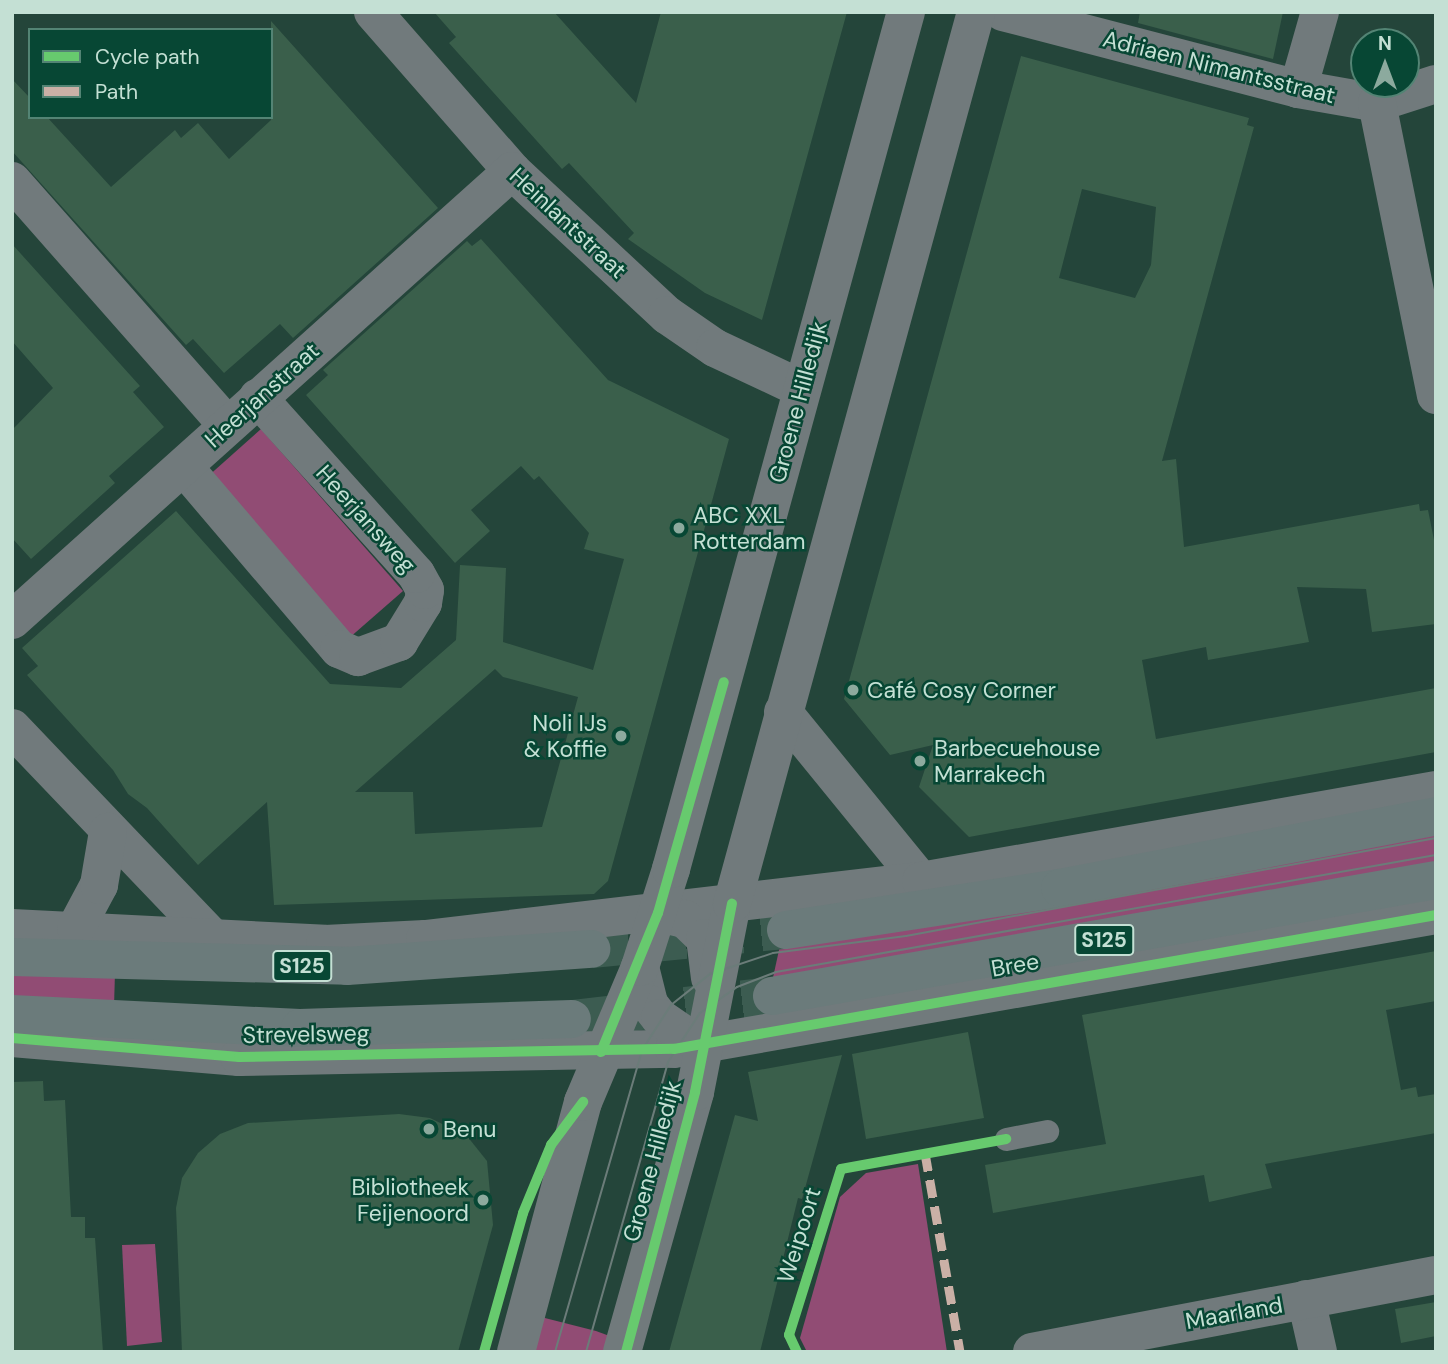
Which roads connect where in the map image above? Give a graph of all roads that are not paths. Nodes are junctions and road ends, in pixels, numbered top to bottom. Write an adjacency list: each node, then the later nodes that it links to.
1 (373, 12): 9 (street, Heinlantstraat)
2 (906, 12): 11 (street, Groene Hilledijk)
3 (976, 12): 17 (street, Groene Hilledijk)
4 (1003, 12): 7 (street, Adriaen Nimantsstraat)
5 (1320, 12): 7 (street)
6 (1436, 84): 8 (street, Adriaen Nimantsstraat)
7 (1298, 89): 8 (street, Adriaen Nimantsstraat)
8 (1377, 103): 12 (street)
9 (512, 171): 11 (street, Heinlantstraat); 13 (street, Heerjanstraat)
10 (12, 181): 14 (street)
11 (800, 388): 25 (street, Groene Hilledijk)
12 (1436, 395)
13 (258, 398): 14 (street, Heerjanstraat); 15 (street, Heerjansweg)
14 (227, 425): 15 (street, Heerjanstraat)
15 (184, 467): 16 (street, Heerjanstraat)
16 (12, 620)
17 (783, 712): 23 (street); 24 (street, Groene Hilledijk)
18 (12, 728): 21 (street)
19 (1436, 790): 23 (street)
20 (1436, 816): 29 (main road)
21 (107, 832): 28 (street); 30 (street)
22 (1436, 880): 35 (main road, Bree / S125)
23 (921, 881): 24 (street)
24 (732, 904): 25 (street); 34 (street, Groene Hilledijk)
25 (658, 913): 30 (street); 33 (street, Groene Hilledijk); 34 (street, Groene Hilledijk)
26 (1436, 915): 39 (street, Bree)
27 (12, 928): 28 (street)
28 (76, 928): 30 (street)
29 (786, 930)
30 (211, 936)
31 (591, 949): 32 (main road, S125)
32 (12, 957)
33 (640, 967): 39 (street); 40 (street, Groene Hilledijk)
34 (711, 989): 39 (street, Groene Hilledijk)
35 (772, 996)
36 (12, 1014): 37 (main road, Strevelsweg)
37 (572, 1019)
38 (12, 1038): 40 (street, Strevelsweg)
39 (701, 1046): 40 (street, Bree); 46 (street, Groene Hilledijk)
40 (601, 1052): 45 (street, Groene Hilledijk)
41 (1047, 1132): 42 (lane)
42 (1006, 1139)
43 (1436, 1275): 44 (street, Maarland)
44 (1306, 1299): 47 (street, Maarland); 48 (street)
45 (516, 1352)
46 (622, 1352)
47 (1032, 1352)
48 (1318, 1352)

